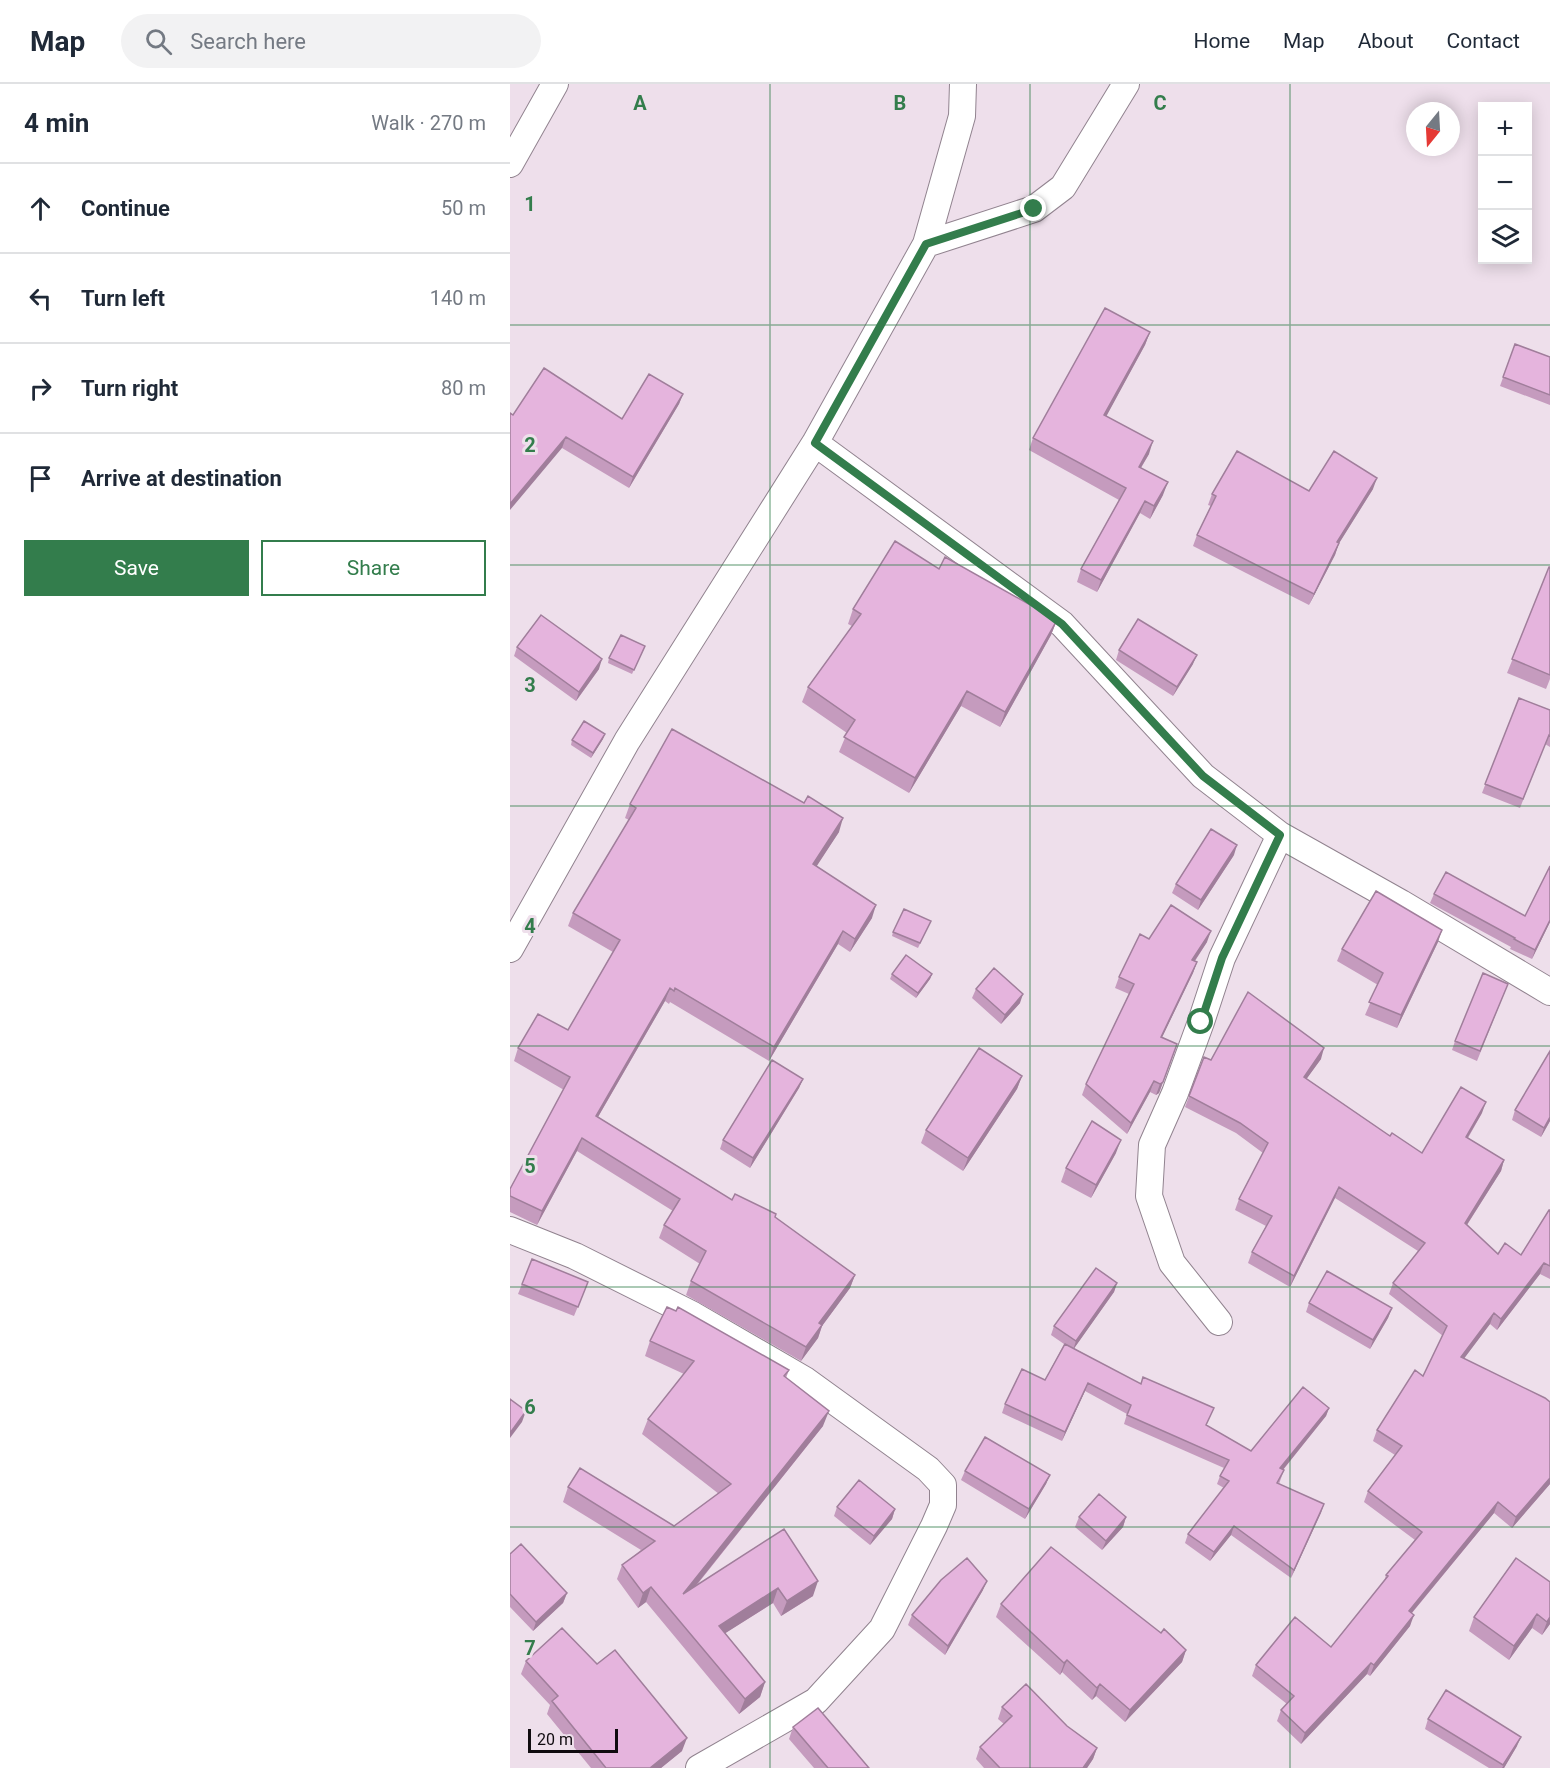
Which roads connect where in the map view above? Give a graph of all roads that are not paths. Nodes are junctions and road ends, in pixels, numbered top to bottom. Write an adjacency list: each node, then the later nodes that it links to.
1 (555, 84): 4 (street)
2 (963, 84): 5 (street)
3 (1126, 84): 5 (street)
4 (510, 164)
5 (926, 244): 6 (street)
6 (815, 443): 7 (street); 8 (street)
7 (1280, 835): 9 (street); 11 (street)
8 (510, 949)
9 (1550, 992)
10 (510, 1230): 12 (street)
11 (1219, 1322)
12 (699, 1768)

